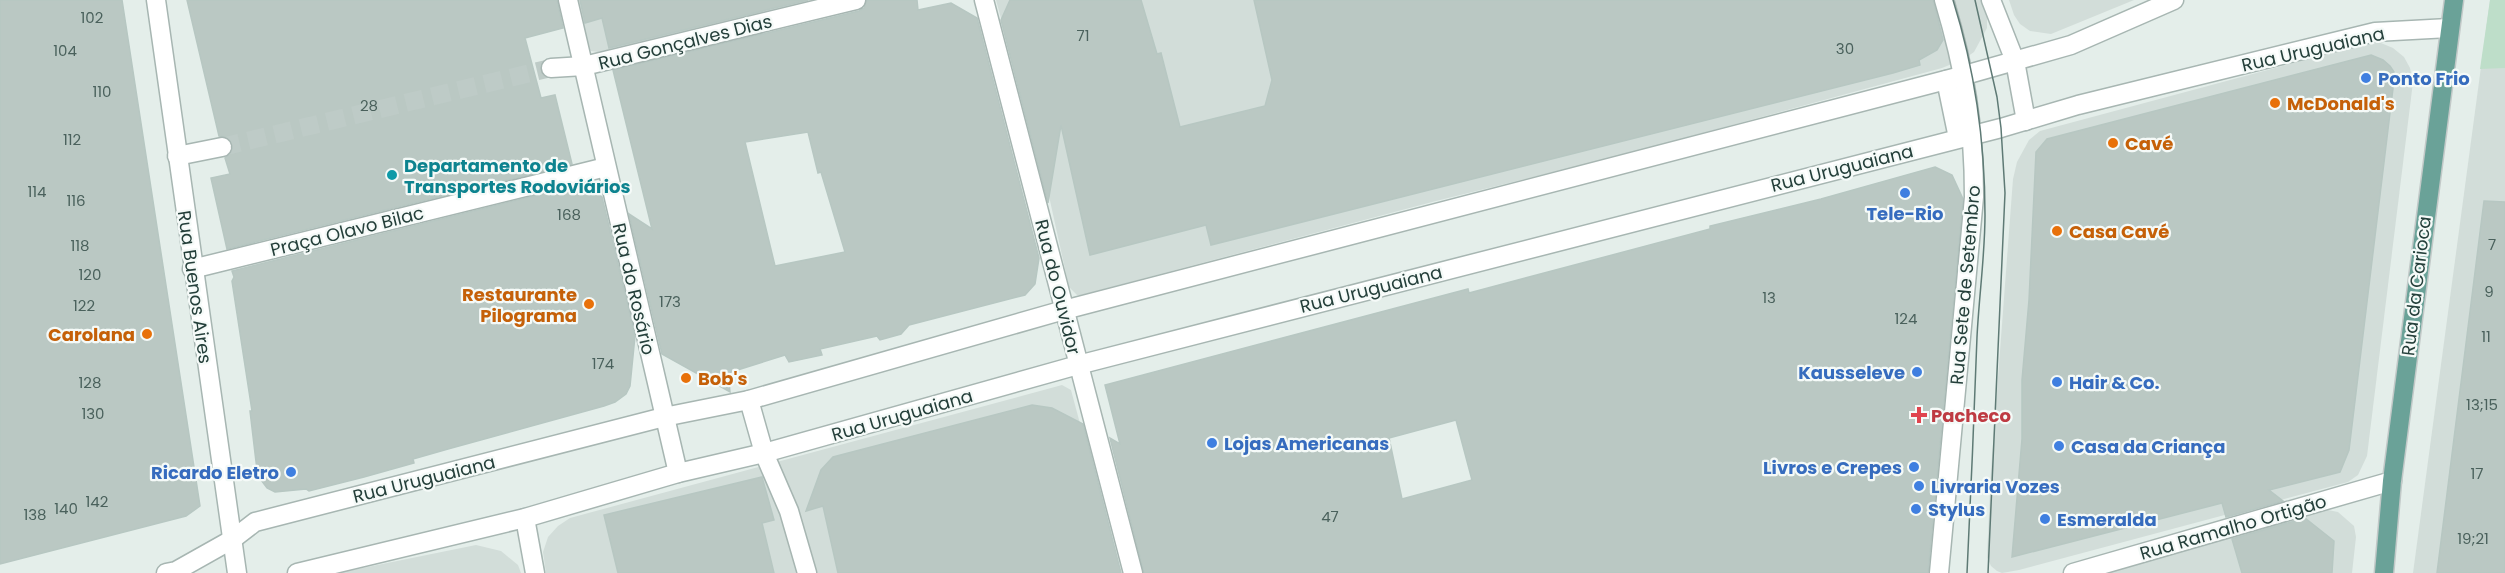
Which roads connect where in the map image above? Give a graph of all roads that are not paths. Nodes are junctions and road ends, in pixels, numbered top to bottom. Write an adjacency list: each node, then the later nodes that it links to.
1 (156, 0): 18 (street, Rua Buenos Aires)
2 (568, 0): 11 (street, Rua do Rosário)
3 (856, 0): 11 (street, Rua Gonçalves Dias)
4 (984, 0): 21 (street, Rua do Ouvidor)
5 (1944, 0): 13 (street, Rua Sete de Setembro)
6 (1991, 0): 10 (street)
7 (2174, 0): 10 (street, Rua Uruguaiana)
8 (2454, 0): 9 (main road, Rua da Carioca)
9 (2450, 28): 15 (street, Rua Uruguaiana); 27 (main road, Rua da Carioca)
10 (2015, 61): 13 (street, Rua Uruguaiana); 15 (street)
11 (584, 66): 12 (street); 19 (street, Rua do Rosário)
12 (551, 68)
13 (1965, 75): 14 (street, Rua Uruguaiana); 16 (street, Rua Sete de Setembro)
14 (1946, 80): 16 (street); 21 (street, Rua Uruguaiana)
15 (2026, 121): 16 (street, Rua Uruguaiana)
16 (1966, 136): 22 (street, Rua Uruguaiana); 36 (street, Rua Sete de Setembro)
17 (222, 147): 18 (street)
18 (177, 156): 20 (street, Rua Buenos Aires)
19 (606, 167): 20 (street, Praça Olavo Bilac); 24 (street, Rua do Rosário)
20 (192, 269): 29 (street, Rua Buenos Aires)
21 (1064, 310): 22 (street, Rua do Ouvidor); 23 (street, Rua Uruguaiana)
22 (1078, 365): 25 (street, Rua Uruguaiana); 35 (street, Rua do Ouvidor)
23 (749, 400): 24 (street, Rua Uruguaiana); 25 (street)
24 (664, 417): 26 (street, Rua do Rosário); 29 (street, Rua Uruguaiana)
25 (764, 453): 26 (street, Rua Uruguaiana); 34 (street)
26 (678, 473): 28 (street, Rua Uruguaiana)
27 (2392, 481): 37 (street, Rua Ramalho Ortigão); 38 (main road, Rua da Carioca)
28 (525, 518): 32 (street, Rua Uruguaiana); 33 (street)
29 (233, 539): 30 (street, Rua Uruguaiana); 31 (street, Rua Buenos Aires)
30 (178, 572)
31 (237, 573)
32 (297, 573)
33 (535, 573)
34 (807, 573)
35 (1133, 573)
36 (1939, 573)
37 (2073, 573)
38 (2384, 573)

